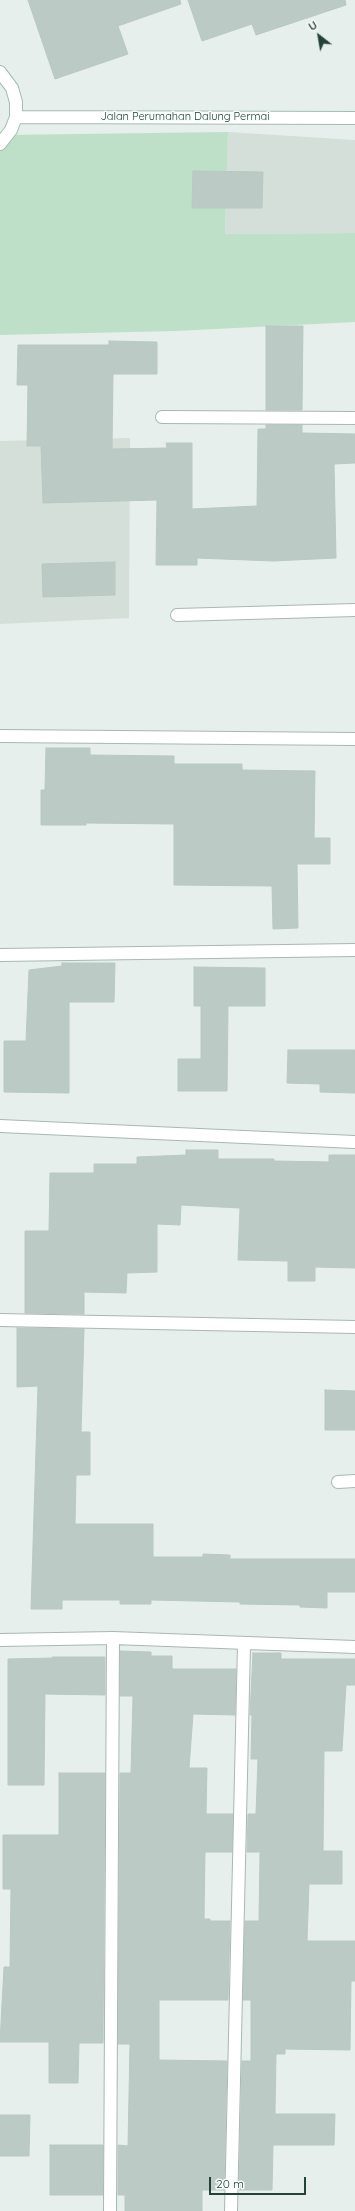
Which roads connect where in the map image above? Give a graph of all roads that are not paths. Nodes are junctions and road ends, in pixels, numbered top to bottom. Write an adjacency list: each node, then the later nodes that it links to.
1 (0, 72): 2 (street)
2 (16, 117): 3 (street, Jalan Perumahan Dalung Permai); 4 (street)
3 (355, 118)
4 (0, 144)
5 (162, 417): 6 (street)
6 (355, 418)
7 (355, 610): 8 (street)
8 (178, 615)
9 (0, 736): 10 (street)
10 (355, 739)
11 (355, 950): 12 (street)
12 (0, 955)
13 (0, 1126): 14 (street)
14 (355, 1142)
15 (0, 1320): 16 (street)
16 (355, 1327)
17 (355, 1481): 18 (street)
18 (338, 1482)
19 (113, 1638): 20 (street); 21 (street); 23 (street)
20 (0, 1640)
21 (244, 1644): 22 (street); 24 (street)
22 (355, 1647)
23 (110, 2211)
24 (231, 2211)

